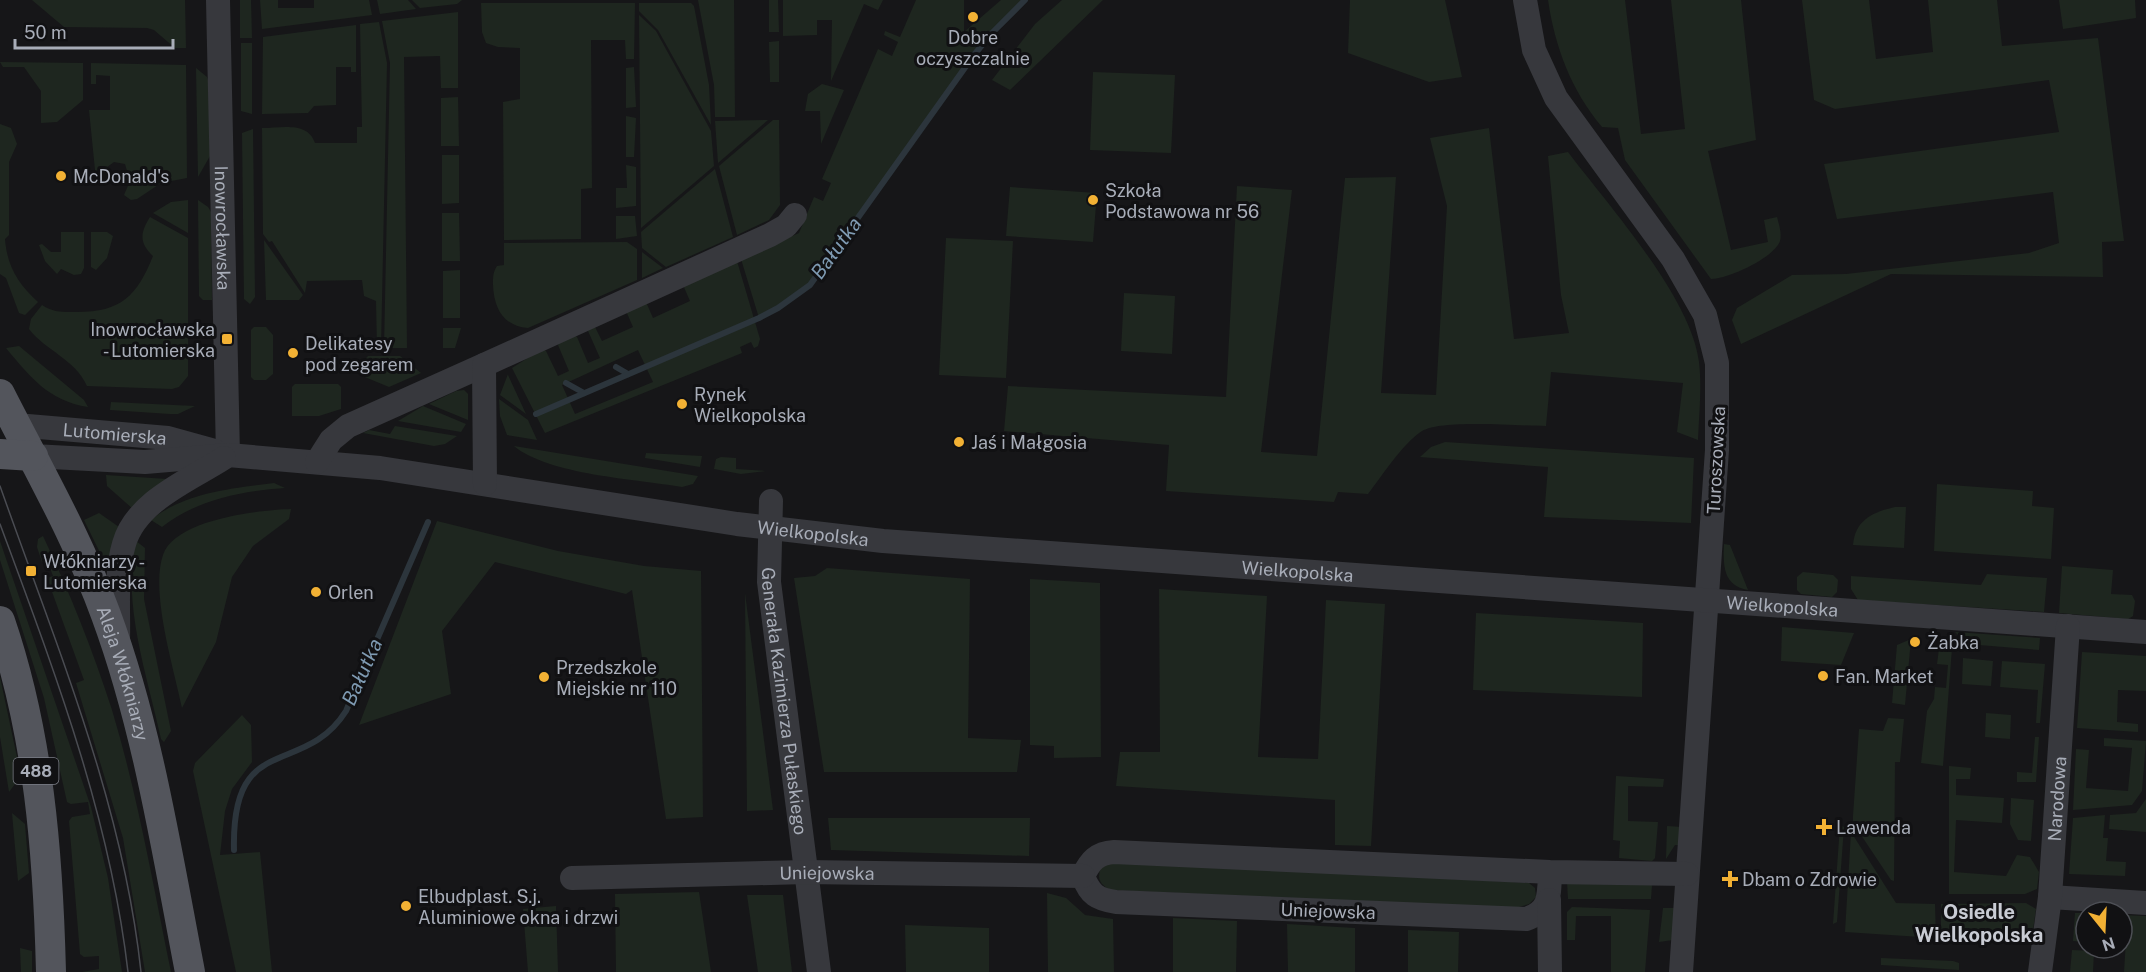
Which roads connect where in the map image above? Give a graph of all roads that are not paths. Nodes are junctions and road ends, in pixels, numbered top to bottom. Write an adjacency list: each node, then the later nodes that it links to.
1 (218, 0): 8 (street, Inowrocławska)
2 (1525, 0): 15 (street, Turoszowska)
3 (795, 215): 4 (street)
4 (484, 365): 10 (street); 12 (street)
5 (0, 394): 6 (main road, Aleja Włókniarzy)
6 (8, 425): 8 (street, Lutomierska); 9 (main road, Aleja Włókniarzy)
7 (0, 454): 9 (main road, Lutomierska)
8 (228, 455): 9 (street, Lutomierska); 10 (street, Lutomierska); 19 (street)
9 (33, 456): 19 (main road, Aleja Włókniarzy)
10 (317, 462): 11 (street, Lutomierska)
11 (451, 478): 12 (street, Wielkopolska)
12 (485, 484): 14 (street, Wielkopolska)
13 (771, 501): 14 (street, Generała Kazimierza Pułaskiego)
14 (770, 528): 15 (street, Wielkopolska); 20 (street, Generała Kazimierza Pułaskiego)
15 (1707, 600): 17 (street, Wielkopolska); 22 (street, Turoszowska)
16 (0, 621): 28 (main road, 488)
17 (2068, 626): 18 (street, Wielkopolska); 25 (street, Narodowa)
18 (2146, 632)
19 (118, 650): 29 (main road, Aleja Włókniarzy)
20 (806, 872): 23 (street, Uniejowska); 24 (street, Uniejowska); 30 (street, Generała Kazimierza Pułaskiego)
21 (1550, 872): 22 (street); 23 (street); 26 (street)
22 (1687, 874): 32 (street, Turoszowska)
23 (1083, 876): 26 (street, Uniejowska)
24 (572, 878)
25 (2050, 897): 27 (street); 33 (street, Narodowa)
26 (1549, 900): 31 (street)
27 (2146, 903)
28 (51, 972)
29 (190, 972)
30 (819, 972)
31 (1550, 972)
32 (1681, 972)
33 (2040, 972)

